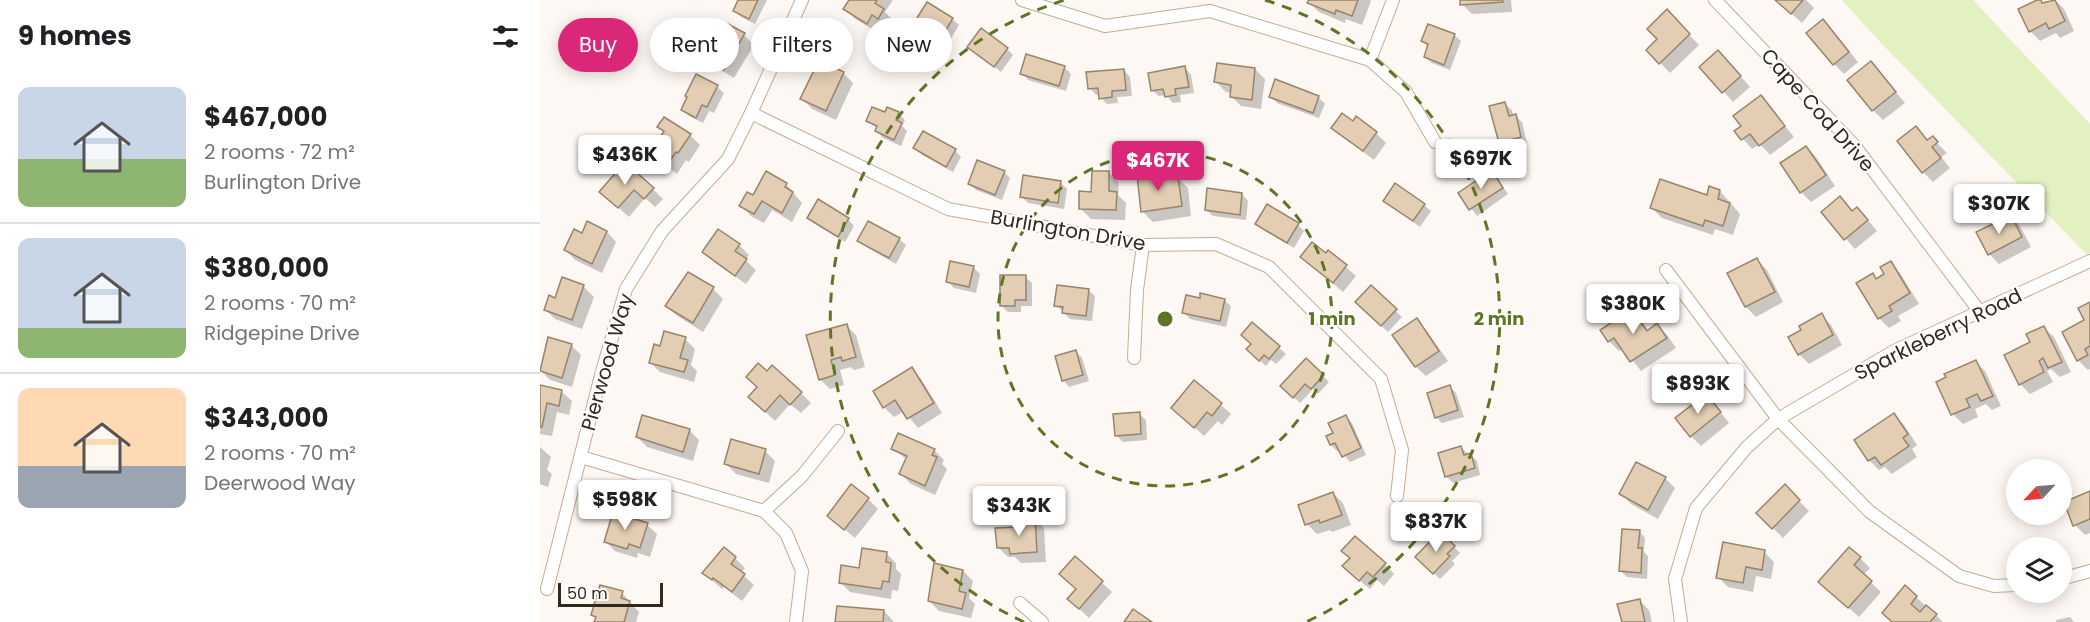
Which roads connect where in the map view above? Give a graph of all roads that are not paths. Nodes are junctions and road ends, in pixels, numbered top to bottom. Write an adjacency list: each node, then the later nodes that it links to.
1 (801, 0): 6 (street, Pierwood Way)
2 (1022, 0): 5 (street)
3 (1393, 0): 5 (street)
4 (1715, 0): 11 (street, Cape Cod Drive)
5 (1370, 60): 7 (street)
6 (751, 113): 8 (street, Burlington Drive); 15 (street, Pierwood Way)
7 (1435, 142)
8 (1143, 245): 12 (street); 16 (street, Burlington Drive)
9 (2090, 261): 11 (street, Sparkleberry Road)
10 (1666, 270): 13 (street)
11 (1980, 312): 13 (street, Sparkleberry Road)
12 (1134, 358)
13 (1778, 419): 20 (street); 25 (street, Sparkleberry Road)
14 (838, 431): 17 (street)
15 (581, 457): 17 (street); 21 (street, Pierwood Way)
16 (1396, 496)
17 (764, 511): 23 (street)
18 (2090, 571): 19 (street)
19 (2072, 576)
20 (2006, 585)
21 (547, 589)
22 (1020, 603): 24 (street)
23 (796, 622)
24 (1042, 622)
25 (1681, 622)

